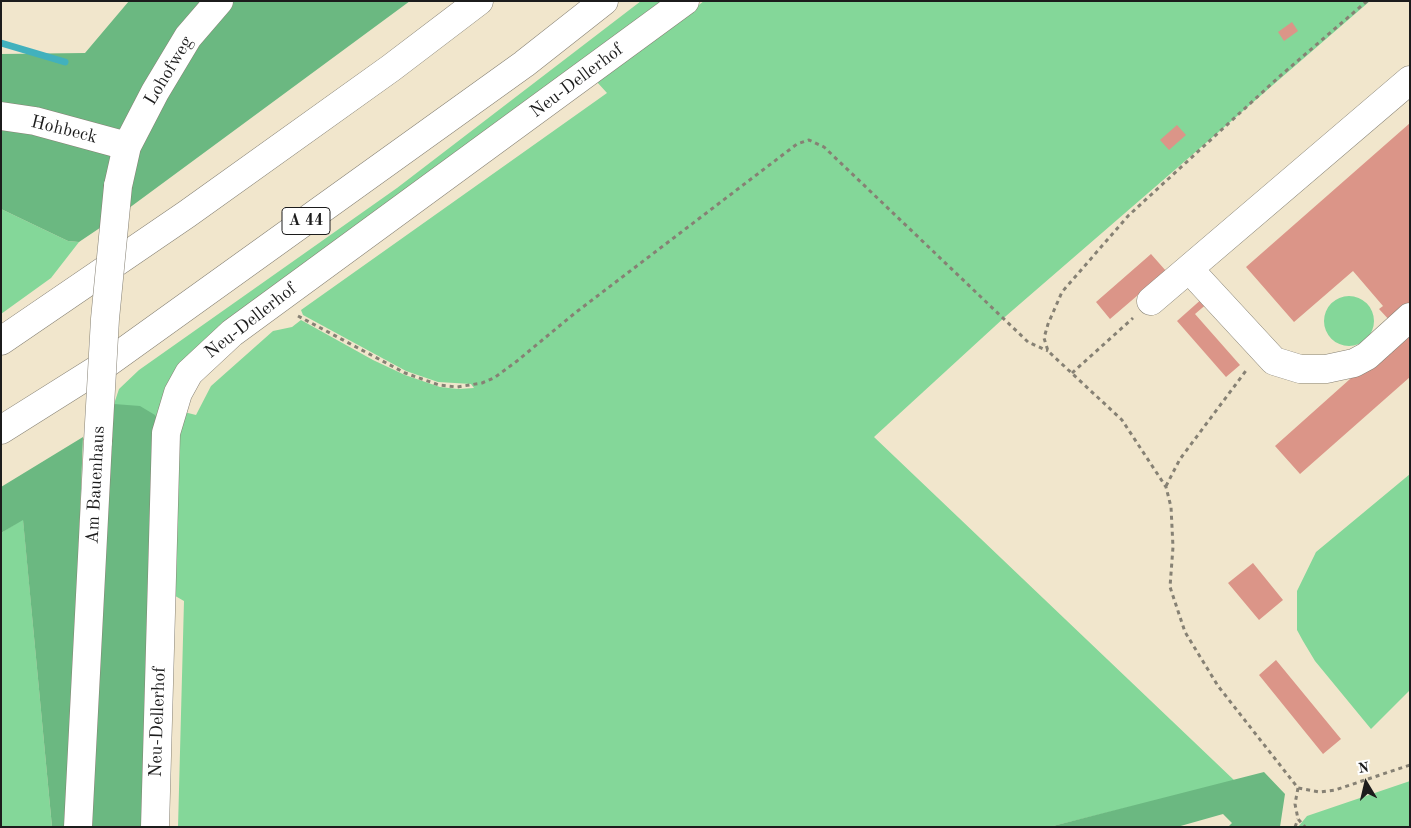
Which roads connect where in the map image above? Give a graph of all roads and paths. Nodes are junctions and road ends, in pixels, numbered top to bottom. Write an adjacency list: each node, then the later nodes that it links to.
1 (219, 1): 8 (main road, Lohofweg)
2 (479, 1): 13 (main road)
3 (604, 1): 17 (main road, A 44)
4 (685, 1): 11 (main road, Neu-Dellerhof)
5 (1367, 1): 14 (path)
6 (1410, 80): 9 (main road)
7 (1, 116): 8 (main road, Hohbeck)
8 (127, 146): 22 (main road, Am Bauenhaus, bridge)
9 (1189, 269): 10 (main road); 15 (main road)
10 (1151, 301): 16 (path)
11 (273, 302): 14 (path); 23 (main road, Neu-Dellerhof)
12 (1410, 317): 15 (main road)
13 (1, 341)
14 (1048, 351): 16 (path)
15 (1265, 351): 18 (path)
16 (1072, 373): 18 (path)
17 (1, 430)
18 (1166, 486): 20 (path)
19 (1410, 765): 20 (path)
20 (1298, 788): 21 (path)
21 (1298, 819): 24 (path); 25 (path)
22 (78, 827)
23 (155, 827)
24 (1295, 827)
25 (1305, 827)

